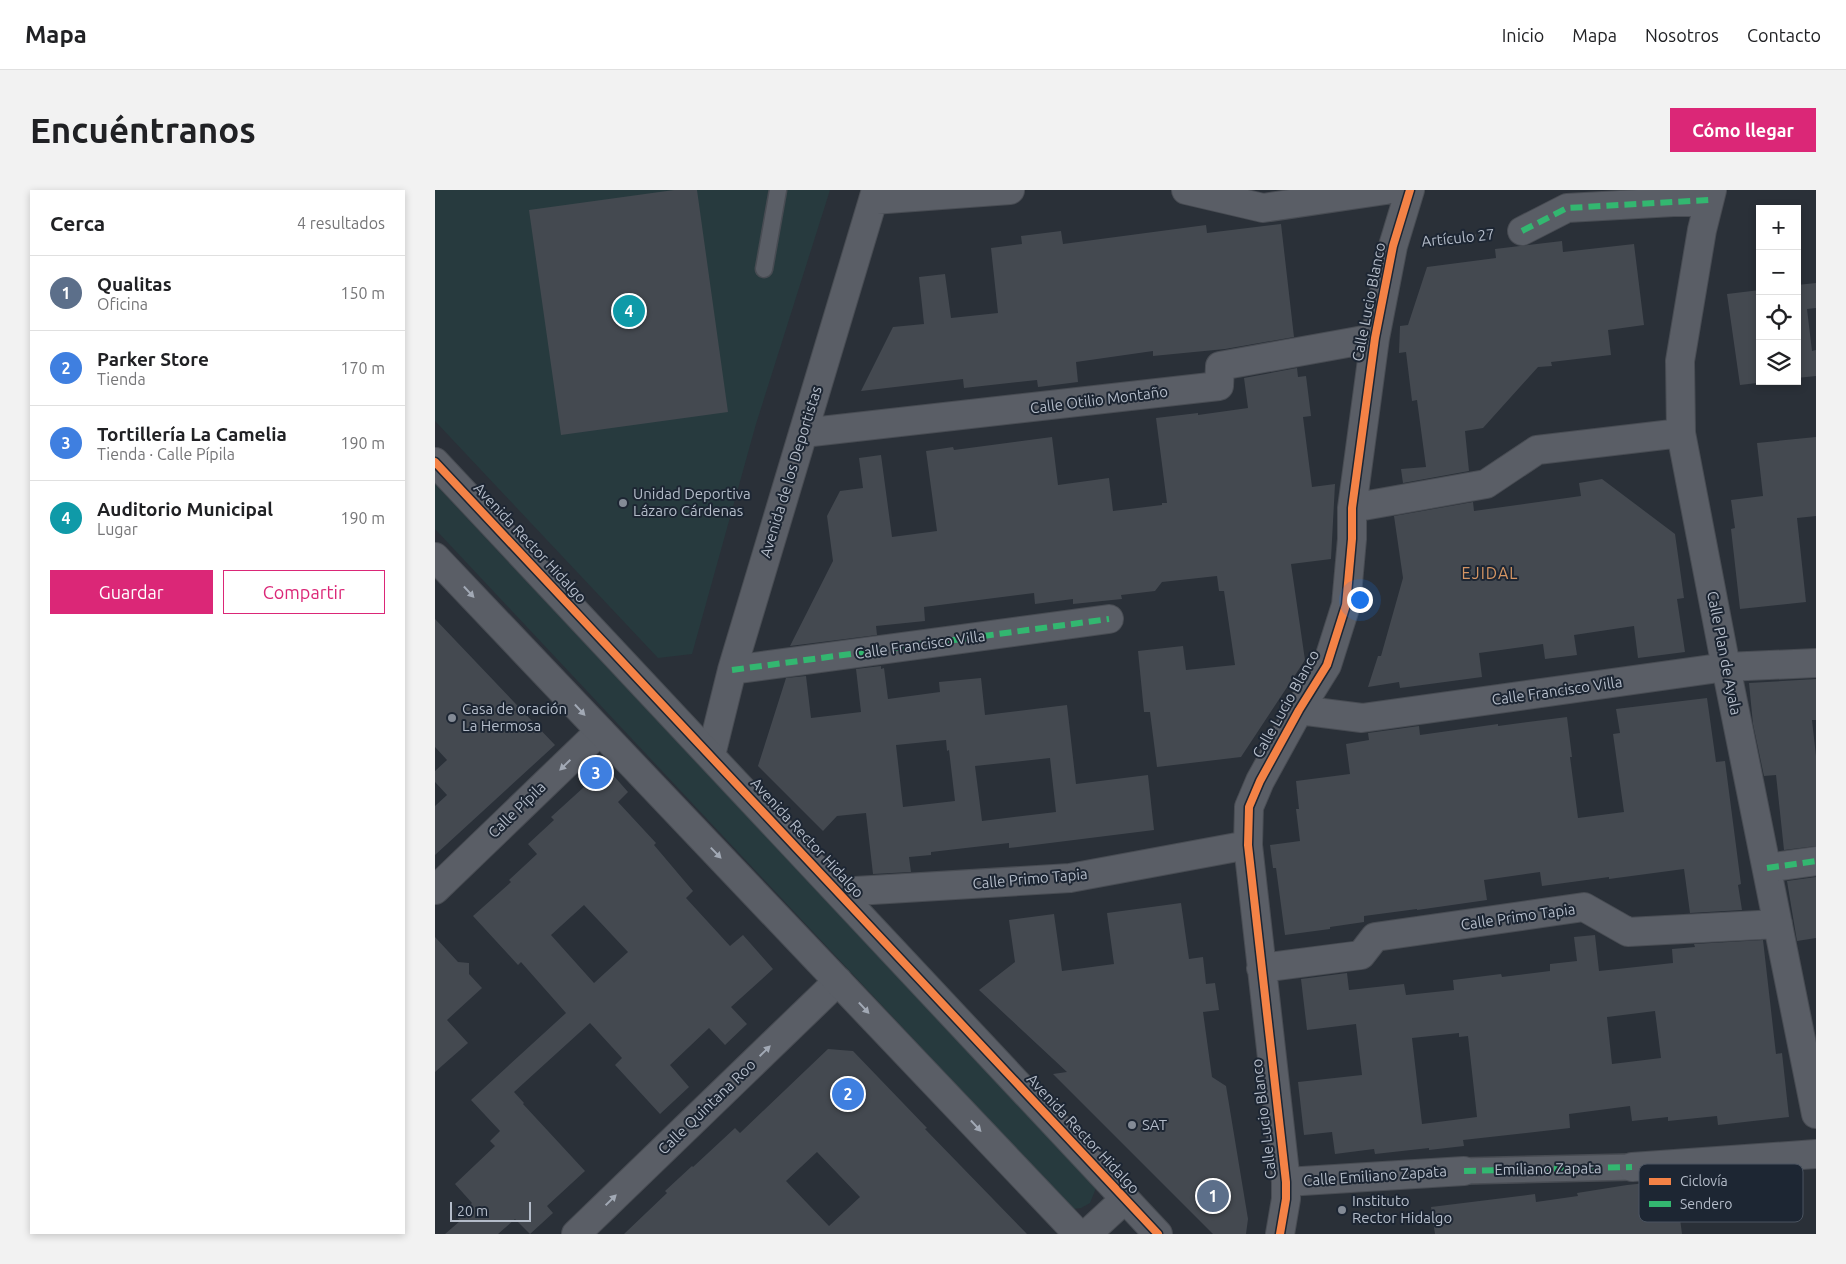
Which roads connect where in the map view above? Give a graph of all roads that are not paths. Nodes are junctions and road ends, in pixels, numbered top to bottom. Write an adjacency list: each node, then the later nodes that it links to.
1 (778, 190): 9 (lane)
2 (1011, 190): 6 (street)
3 (1186, 190): 4 (street)
4 (1385, 190)
5 (1410, 190): 10 (street, Calle Lucio Blanco)
6 (875, 195): 11 (street, Avenida de los Deportistas)
7 (1710, 195): 8 (street); 12 (street, Calle Plan de Ayala)
8 (1522, 231)
9 (764, 269)
10 (1375, 338): 11 (street, Calle Otilio Montaño); 14 (street, Calle Lucio Blanco)
11 (803, 433): 19 (street, Avenida de los Deportistas)
12 (1681, 433): 14 (street); 18 (street, Calle Plan de Ayala)
13 (435, 462): 22 (street, Avenida Rector Hidalgo)
14 (1352, 508): 20 (street, Calle Lucio Blanco)
15 (435, 556): 21 (street, one-way to 21)
16 (1109, 619): 19 (street, Calle Francisco Villa)
17 (1816, 663): 18 (street, Calle Francisco Villa)
18 (1726, 667): 20 (street, Calle Francisco Villa); 25 (street, Calle Plan de Ayala)
19 (732, 670): 22 (street, Avenida de los Deportistas)
20 (1299, 710): 23 (street, Calle Lucio Blanco)
21 (600, 731): 26 (street, Calle Pípila, one-way to 26); 30 (street, one-way to 30)
22 (711, 755): 27 (street, Avenida Rector Hidalgo)
23 (1248, 844): 27 (street, Calle Primo Tapia); 29 (street, Calle Lucio Blanco)
24 (1816, 861): 25 (street)
25 (1767, 868): 28 (street, Calle Plan de Ayala)
26 (435, 890)
27 (839, 892): 38 (street, Avenida Rector Hidalgo)
28 (1778, 924): 29 (street, Calle Primo Tapia); 31 (street, Calle Plan de Ayala)
29 (1261, 968): 37 (street, Calle Lucio Blanco)
30 (838, 981): 40 (street, Calle Quintana Roo, one-way to 30); 41 (street, one-way to 41)
31 (1816, 1114)
32 (1816, 1154): 33 (street)
33 (1674, 1164)
34 (1632, 1167): 35 (street); 36 (street, Emiliano Zapata)
35 (1639, 1167)
36 (1463, 1171): 37 (street, Calle Emiliano Zapata)
37 (1286, 1182): 43 (street, Calle Lucio Blanco)
38 (1125, 1199): 39 (street, Avenida Rector Hidalgo); 42 (street)
39 (1156, 1233)
40 (575, 1234)
41 (1078, 1234)
42 (1087, 1234)
43 (1280, 1234)

